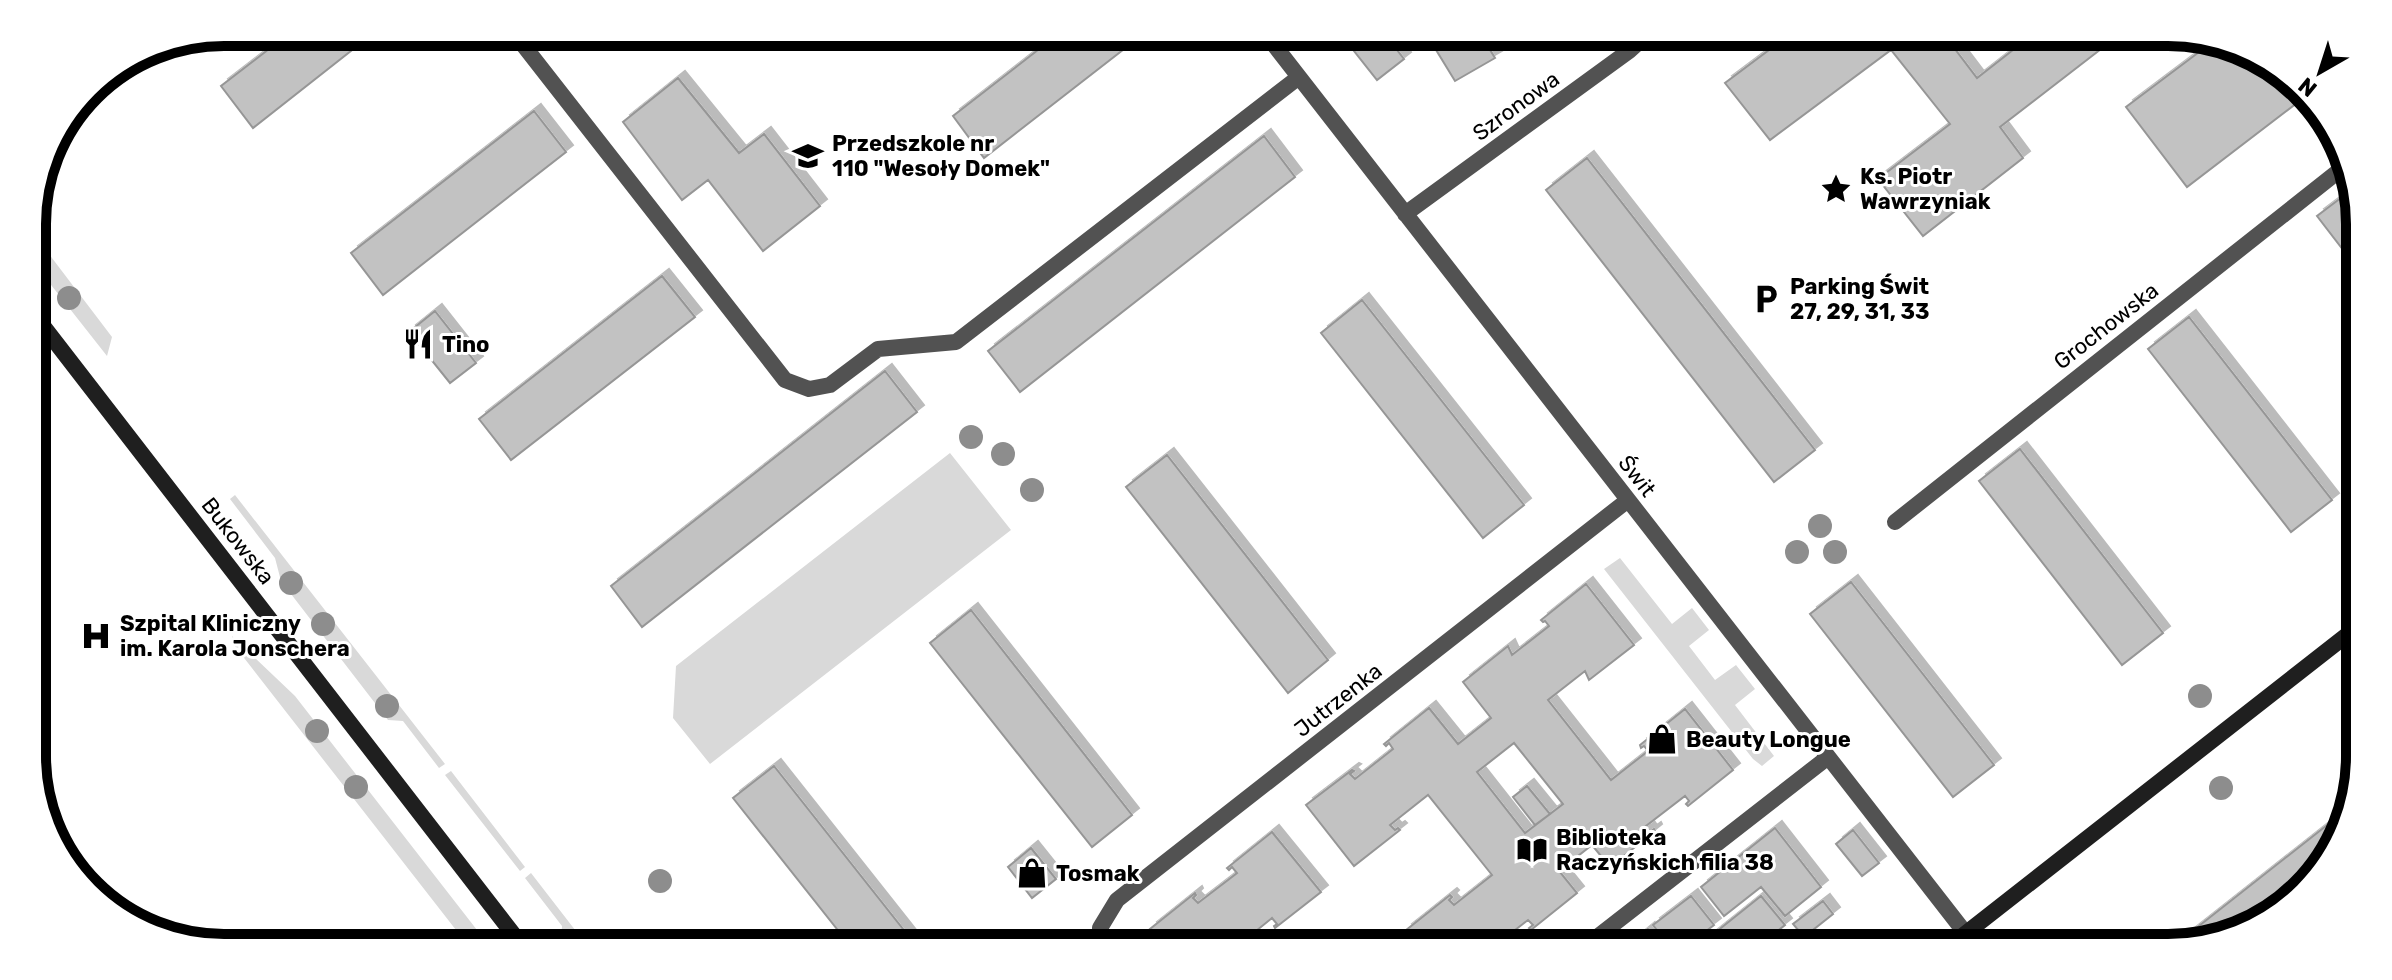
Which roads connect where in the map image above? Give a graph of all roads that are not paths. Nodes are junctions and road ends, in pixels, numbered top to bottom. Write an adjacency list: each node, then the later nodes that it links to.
1 (524, 46): 4 (street)
2 (1275, 46): 4 (street, Świt)
3 (1635, 46): 6 (street, Szronowa)
4 (1299, 77): 6 (street, Świt)
5 (2338, 172): 9 (street, Grochowska)
6 (1405, 214): 8 (street, Świt)
7 (46, 330): 12 (main road, Bukowska)
8 (1628, 500): 11 (street, Świt); 13 (street, Jutrzenka)
9 (1895, 522)
10 (2346, 636): 15 (main road)
11 (1827, 758): 14 (street); 15 (street, Świt)
12 (513, 934)
13 (1101, 934)
14 (1601, 934)
15 (1965, 934)

